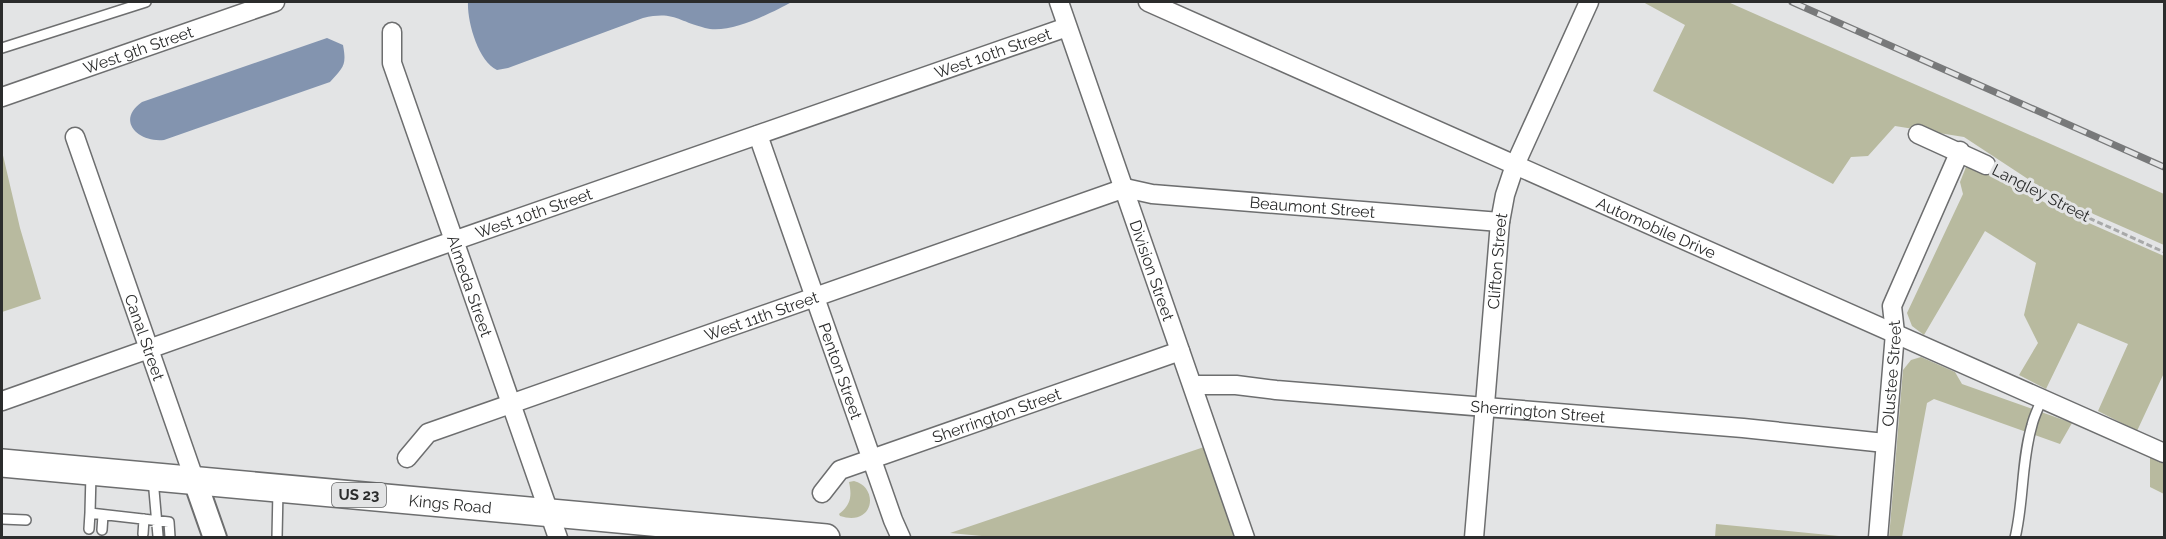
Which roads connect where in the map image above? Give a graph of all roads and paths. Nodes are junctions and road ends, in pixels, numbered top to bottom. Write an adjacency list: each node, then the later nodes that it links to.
1 (146, 2): 8 (lane)
2 (275, 2): 9 (street, West 9th Street)
3 (1059, 2): 6 (street, Division Street)
4 (1148, 2): 14 (street, Automobile Drive)
5 (1589, 2): 14 (street, Clifton Street)
6 (1067, 27): 11 (street, West 10th Street); 16 (street, Division Street)
7 (392, 32): 18 (street, Almeda Street)
8 (2, 48)
9 (2, 97)
10 (1918, 134): 13 (street, Langley Street)
11 (758, 135): 18 (street, West 10th Street); 20 (street, Penton Street)
12 (75, 137): 22 (street, Canal Street)
13 (1960, 151): 15 (street, Langley Street); 21 (street, Olustee Street)
14 (1515, 165): 17 (street, Clifton Street); 21 (street, Automobile Drive)
15 (1986, 165): 19 (path, Langley Street)
16 (1125, 188): 17 (street, Beaumont Street); 20 (street, West 11th Street); 23 (street, Division Street)
17 (1500, 222): 28 (street, Clifton Street)
18 (453, 241): 22 (street, West 10th Street); 27 (street, Almeda Street)
19 (2164, 252)
20 (815, 298): 27 (street, West 11th Street); 32 (street, Penton Street)
21 (1895, 333): 25 (street, Automobile Drive); 29 (street, Olustee Street)
22 (150, 348): 26 (street, West 10th Street); 36 (street, Canal Street)
23 (1180, 351): 24 (street, Division Street); 32 (street, Sherrington Street)
24 (1192, 385): 28 (street, Sherrington Street); 56 (street, Division Street)
25 (2042, 398): 30 (street, Automobile Drive); 59 (lane)
26 (2, 401)
27 (510, 405): 31 (street, West 11th Street); 39 (street, Almeda Street)
28 (1485, 408): 29 (street, Sherrington Street); 57 (street, Clifton Street)
29 (1885, 443): 58 (street, Olustee Street)
30 (2164, 453)
31 (407, 458)
32 (872, 459): 38 (street, Sherrington Street); 55 (street, Penton Street)
33 (2, 463): 34 (main road, Kings Road / US 23)
34 (91, 471): 35 (main road, Kings Road / US 23); 40 (lane)
35 (153, 477): 36 (main road, Kings Road / US 23); 45 (lane)
36 (195, 481): 37 (main road, Kings Road / US 23); 51 (street, Canal Street)
37 (278, 488): 39 (main road, Kings Road / US 23); 52 (lane)
38 (822, 494)
39 (550, 512): 53 (street, Almeda Street); 54 (main road, Kings Road / US 23)
40 (90, 513): 41 (lane); 46 (lane)
41 (103, 515): 43 (lane); 47 (lane)
42 (2, 519): 44 (lane)
43 (144, 519): 45 (lane); 48 (lane)
44 (26, 520)
45 (158, 521): 49 (lane); 50 (lane)
46 (89, 529)
47 (102, 530)
48 (143, 534)
49 (158, 536)
50 (170, 537)
51 (215, 537)
52 (277, 537)
53 (558, 537)
54 (826, 537)
55 (901, 537)
56 (1245, 537)
57 (1474, 537)
58 (1878, 537)
59 (2015, 537)

